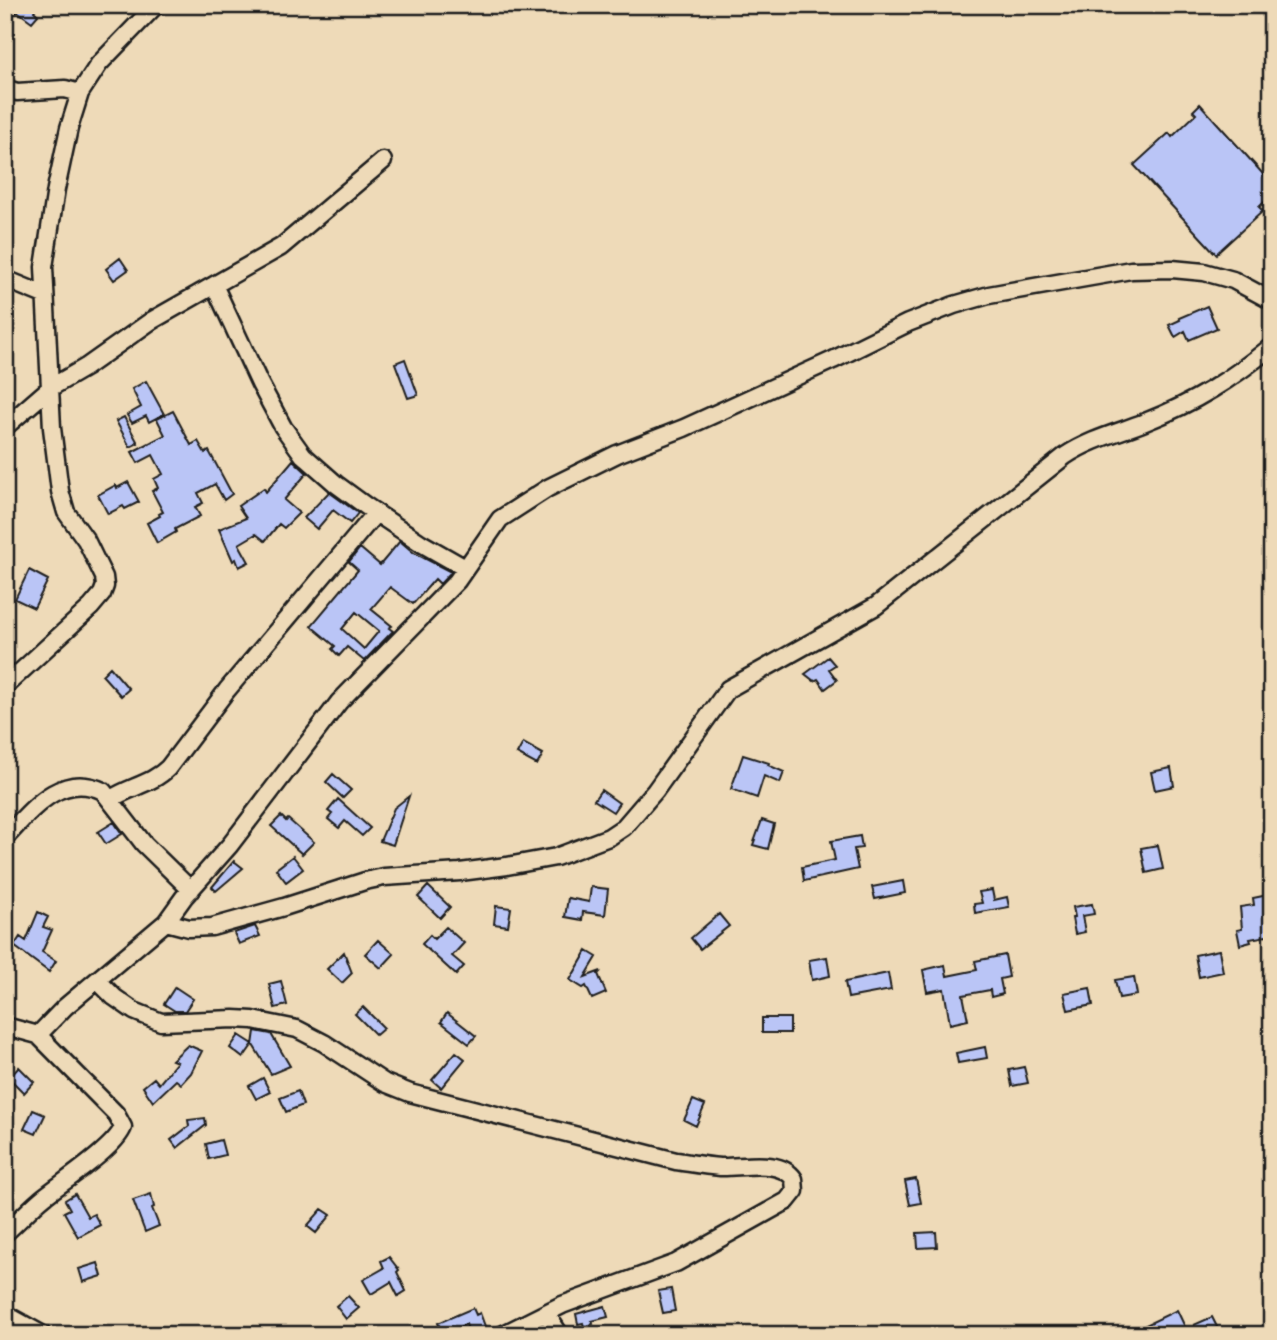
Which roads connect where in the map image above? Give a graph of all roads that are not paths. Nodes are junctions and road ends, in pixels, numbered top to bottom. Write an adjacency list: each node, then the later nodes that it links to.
1 (156, 5): 3 (street)
2 (5, 88): 3 (street)
3 (80, 93): 7 (street)
4 (383, 161): 6 (street)
5 (5, 279): 7 (street)
6 (214, 285): 10 (street); 12 (street)
7 (44, 295): 10 (street)
8 (1272, 301): 13 (street)
9 (1272, 346): 18 (street)
10 (50, 388): 11 (street); 14 (street)
11 (5, 427)
12 (376, 513): 13 (street); 15 (street)
13 (466, 568): 17 (street)
14 (5, 686)
15 (111, 799): 16 (street); 17 (street)
16 (5, 838)
17 (191, 890): 18 (street)
18 (166, 922): 19 (street)
19 (98, 981): 21 (street); 23 (street)
20 (5, 1026): 21 (street)
21 (38, 1035): 22 (street)
22 (5, 1233)
23 (546, 1313): 26 (street); 27 (street)
24 (5, 1314): 25 (street)
25 (43, 1335)
26 (502, 1335)
27 (560, 1335)

